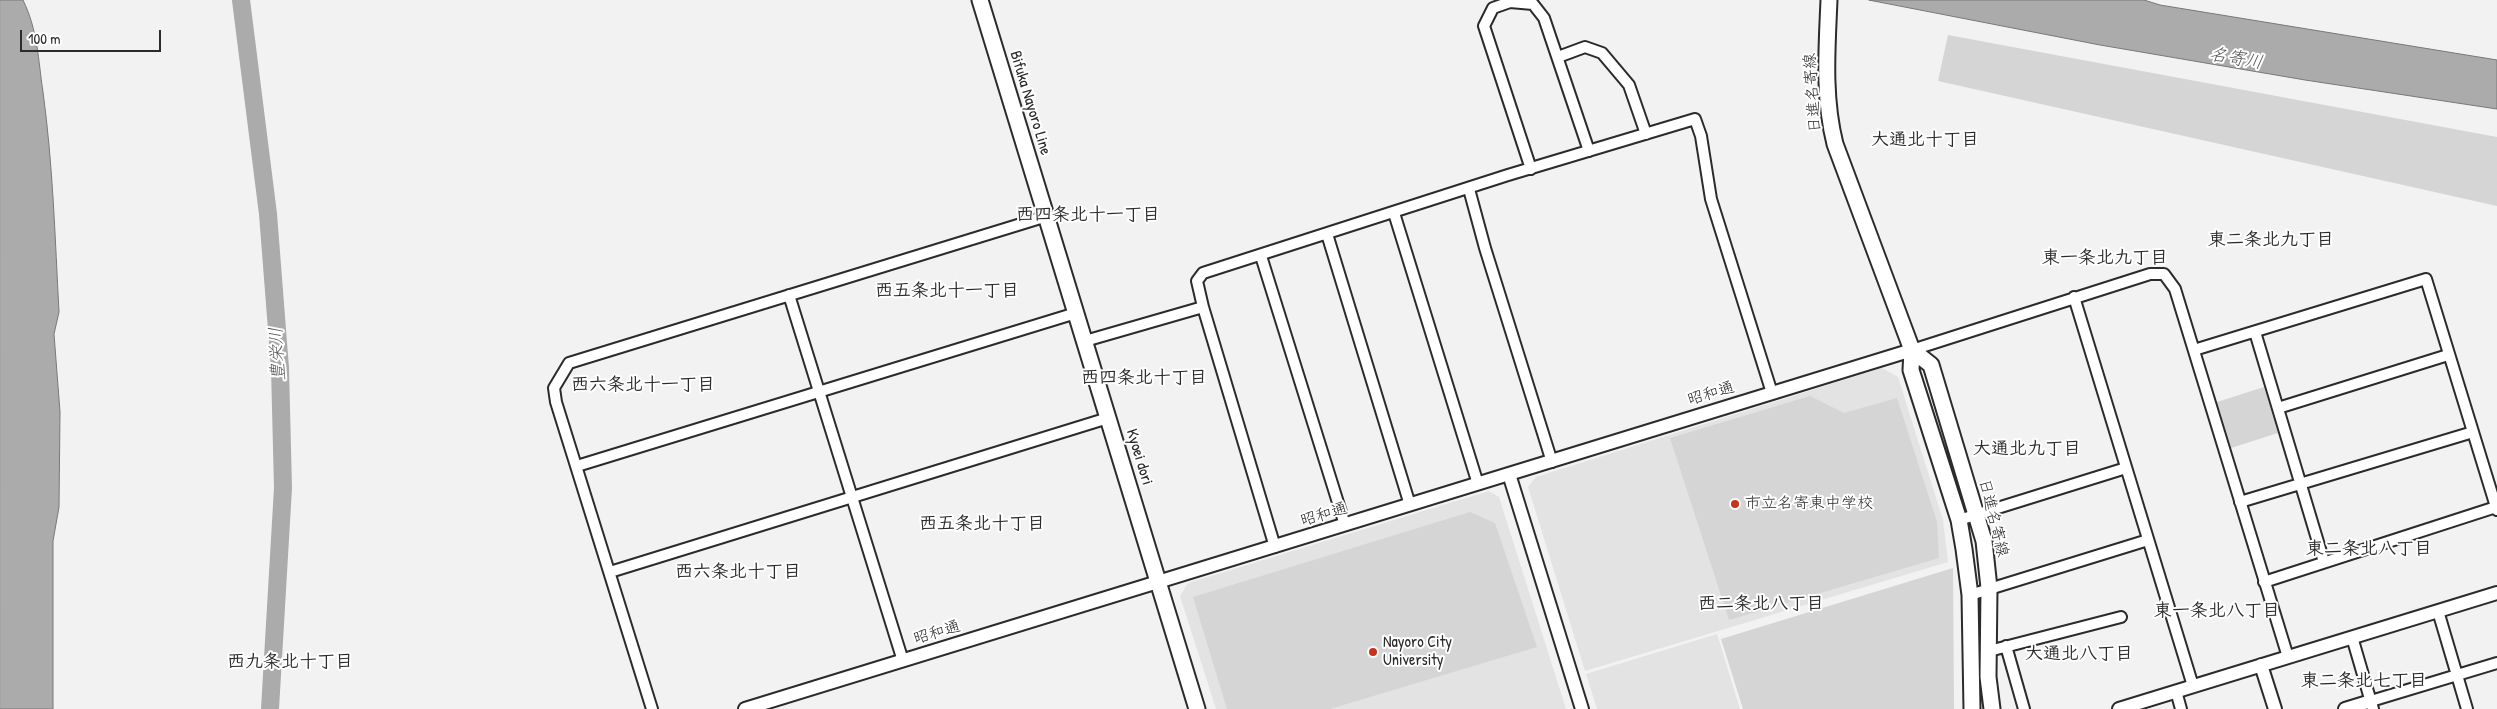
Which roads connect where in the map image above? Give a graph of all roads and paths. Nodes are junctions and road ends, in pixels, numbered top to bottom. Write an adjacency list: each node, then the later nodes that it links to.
1 (980, 0): 9 (main road, Bifuka Nayoro Line)
2 (1829, 0): 18 (main road, 日進名寄線)
3 (1558, 57): 4 (street); 5 (street); 6 (street)
4 (1646, 134): 5 (street); 22 (street)
5 (1589, 150): 6 (street)
6 (1531, 169): 7 (street)
7 (1469, 189): 8 (street); 26 (street)
8 (1394, 213): 10 (street); 30 (street)
9 (1047, 216): 12 (street); 15 (main road, Kyoei dori)
10 (1327, 234): 11 (street); 34 (street)
11 (1261, 256): 14 (street); 38 (street)
12 (789, 295): 21 (street); 27 (street)
13 (2074, 297): 18 (street); 19 (street); 28 (street)
14 (1203, 307): 17 (street); 40 (street)
15 (1076, 313): 17 (main road, Kyoei dori); 21 (street)
16 (2255, 332): 19 (street); 20 (street); 23 (street)
17 (1084, 341): 24 (main road, Kyoei dori)
18 (1912, 350): 22 (street, 昭和通); 36 (main road, 日進名寄線); 37 (main road, 日進名寄線)
19 (2194, 350): 33 (street)
20 (2448, 355): 23 (street); 25 (street)
21 (818, 391): 27 (street); 32 (street)
22 (1772, 393): 26 (street, 昭和通)
23 (2278, 408): 31 (street)
24 (1108, 418): 32 (street); 43 (main road, Kyoei dori)
25 (2473, 432): 31 (street); 35 (street)
26 (1552, 462): 29 (street, 昭和通)
27 (577, 466): 42 (street)
28 (2126, 468): 36 (street); 39 (street)
29 (1509, 474): 30 (street, 昭和通); 64 (street)
30 (1478, 484): 34 (street, 昭和通)
31 (2300, 484): 33 (street); 41 (street)
32 (851, 498): 42 (street); 54 (street)
33 (2240, 502): 44 (street)
34 (1410, 505): 38 (street, 昭和通)
35 (2497, 509): 41 (street)
36 (1977, 515): 37 (street); 45 (main road, 日進名寄線)
37 (1958, 520): 47 (main road, 日進名寄線)
38 (1345, 525): 40 (street, 昭和通)
39 (2148, 540): 45 (street); 58 (street)
40 (1275, 547): 43 (street, 昭和通)
41 (2324, 562): 44 (street)
42 (610, 572): 61 (street)
43 (1158, 582): 54 (street, 昭和通); 63 (main road, Kyoei dori)
44 (2264, 582): 53 (street)
45 (1989, 588): 47 (street); 52 (main road, 日進名寄線)
46 (2497, 593): 48 (street)
47 (1970, 594): 65 (main road, 日進名寄線)
48 (2438, 611): 50 (street); 57 (street)
49 (2121, 617): 51 (street)
50 (2352, 637): 53 (street); 60 (street)
51 (2006, 646): 52 (street); 67 (street)
52 (1989, 651): 66 (main road, 日進名寄線)
53 (2288, 657): 56 (street)
54 (903, 660): 62 (street, 昭和通)
55 (2497, 663): 57 (street)
56 (2262, 665): 58 (street); 70 (street)
57 (2457, 675): 60 (street); 72 (street)
58 (2193, 686): 59 (street)
59 (2176, 691): 68 (street); 69 (street)
60 (2372, 705): 71 (street)
61 (652, 709)
62 (745, 709)
63 (1197, 709)
64 (1582, 709)
65 (1972, 709)
66 (1992, 709)
67 (2024, 709)
68 (2118, 709)
69 (2181, 709)
70 (2275, 709)
71 (2345, 709)
72 (2467, 709)

